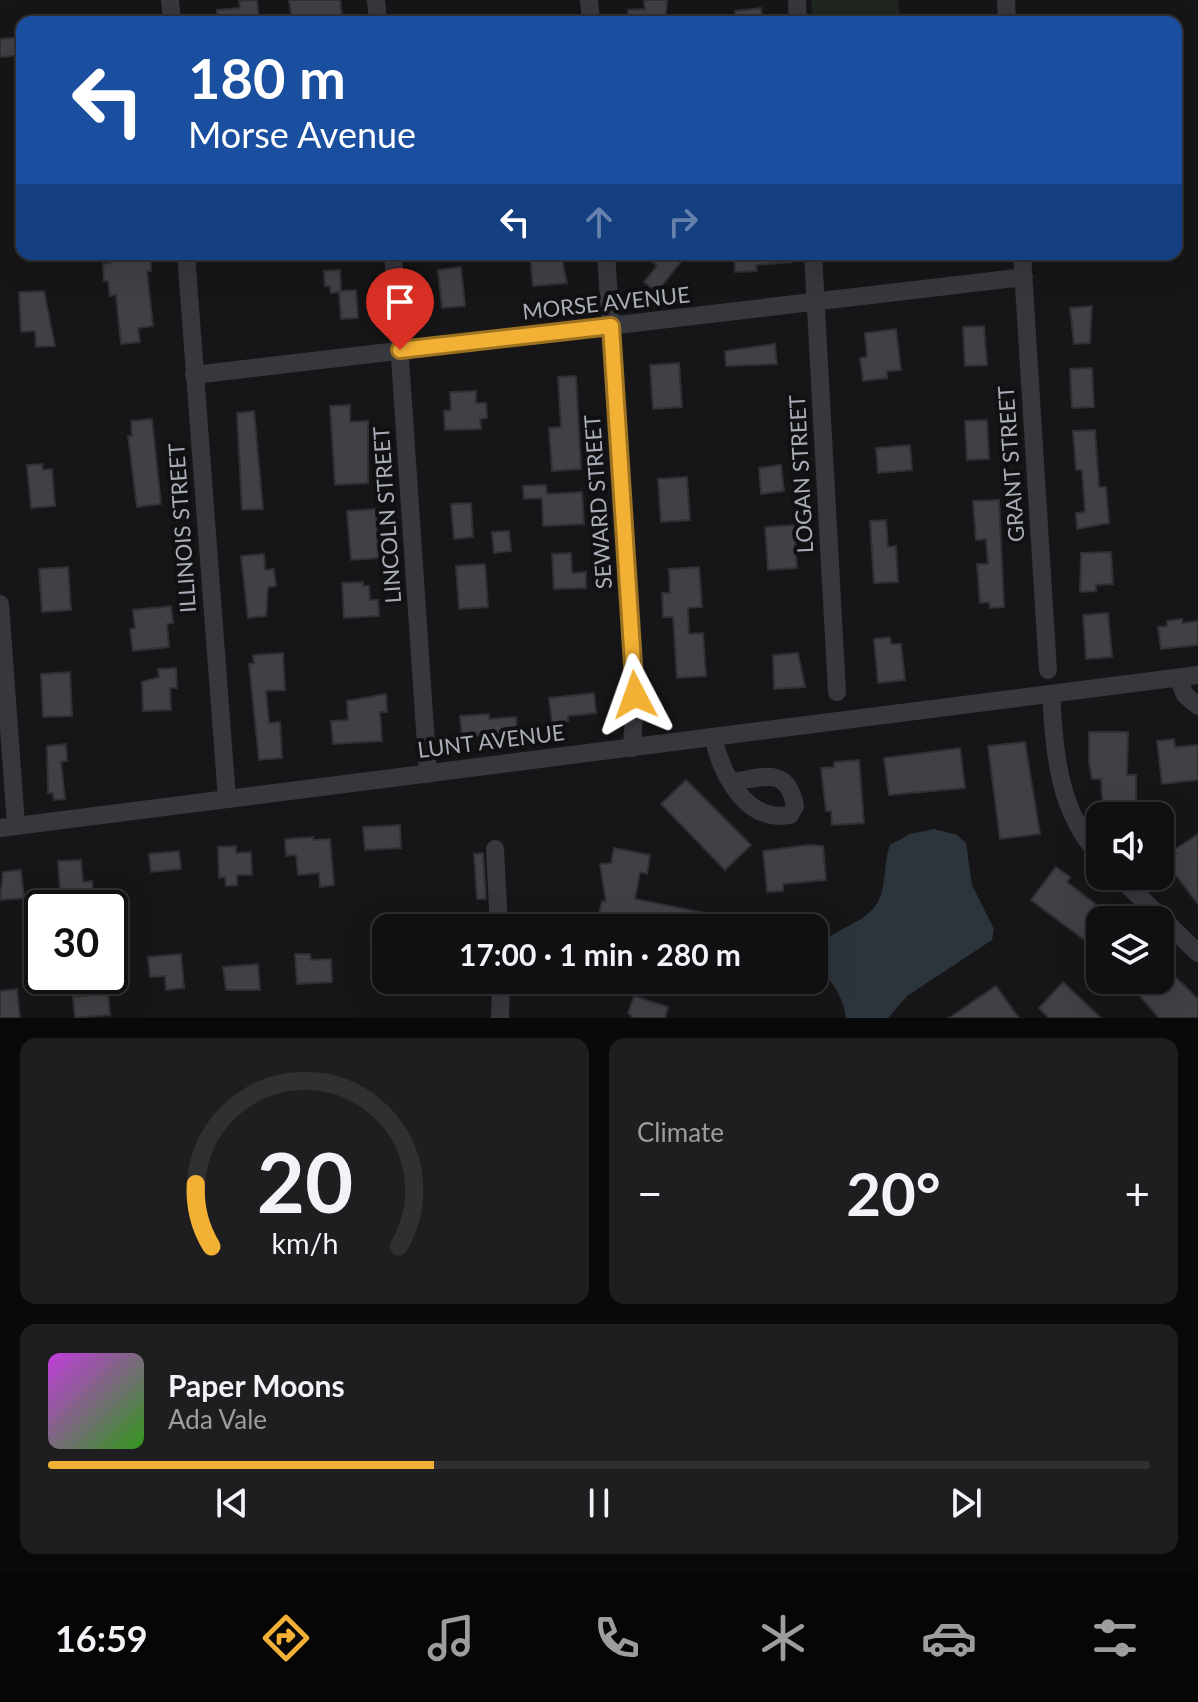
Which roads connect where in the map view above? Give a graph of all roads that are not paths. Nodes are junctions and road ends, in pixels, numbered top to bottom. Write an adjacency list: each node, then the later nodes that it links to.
1 (186, 260): 10 (street, ILLINOIS STREET)
2 (393, 260): 9 (street, LINCOLN STREET)
3 (606, 260): 8 (street, SEWARD STREET)
4 (813, 260): 7 (street, LOGAN STREET)
5 (1023, 260): 6 (street, GRANT STREET)
6 (1024, 277): 7 (street, MORSE AVENUE); 12 (street, GRANT STREET)
7 (816, 304): 8 (street, MORSE AVENUE); 15 (street, LOGAN STREET)
8 (611, 326): 9 (street, MORSE AVENUE); 19 (street, SEWARD STREET)
9 (400, 350): 10 (street, MORSE AVENUE); 20 (street, LINCOLN STREET)
10 (194, 375): 22 (street, ILLINOIS STREET)
11 (0, 604): 23 (street)
12 (1048, 670)
13 (1198, 675): 14 (street, LUNT AVENUE)
14 (1179, 679): 16 (street, LUNT AVENUE); 17 (street)
15 (837, 692)
16 (1051, 695): 18 (street, LUNT AVENUE); 24 (street)
17 (1198, 706)
18 (713, 737): 19 (street, LUNT AVENUE); 21 (street)
19 (632, 748): 20 (street, LUNT AVENUE)
20 (428, 774): 22 (street, LUNT AVENUE)
21 (731, 782)
22 (227, 799): 23 (street, LUNT AVENUE)
23 (8, 826)
24 (1086, 836)
25 (495, 849): 27 (street)
26 (1133, 890): 28 (street)
27 (498, 914)
28 (1198, 953)
29 (501, 994): 30 (street)
30 (500, 1018)

